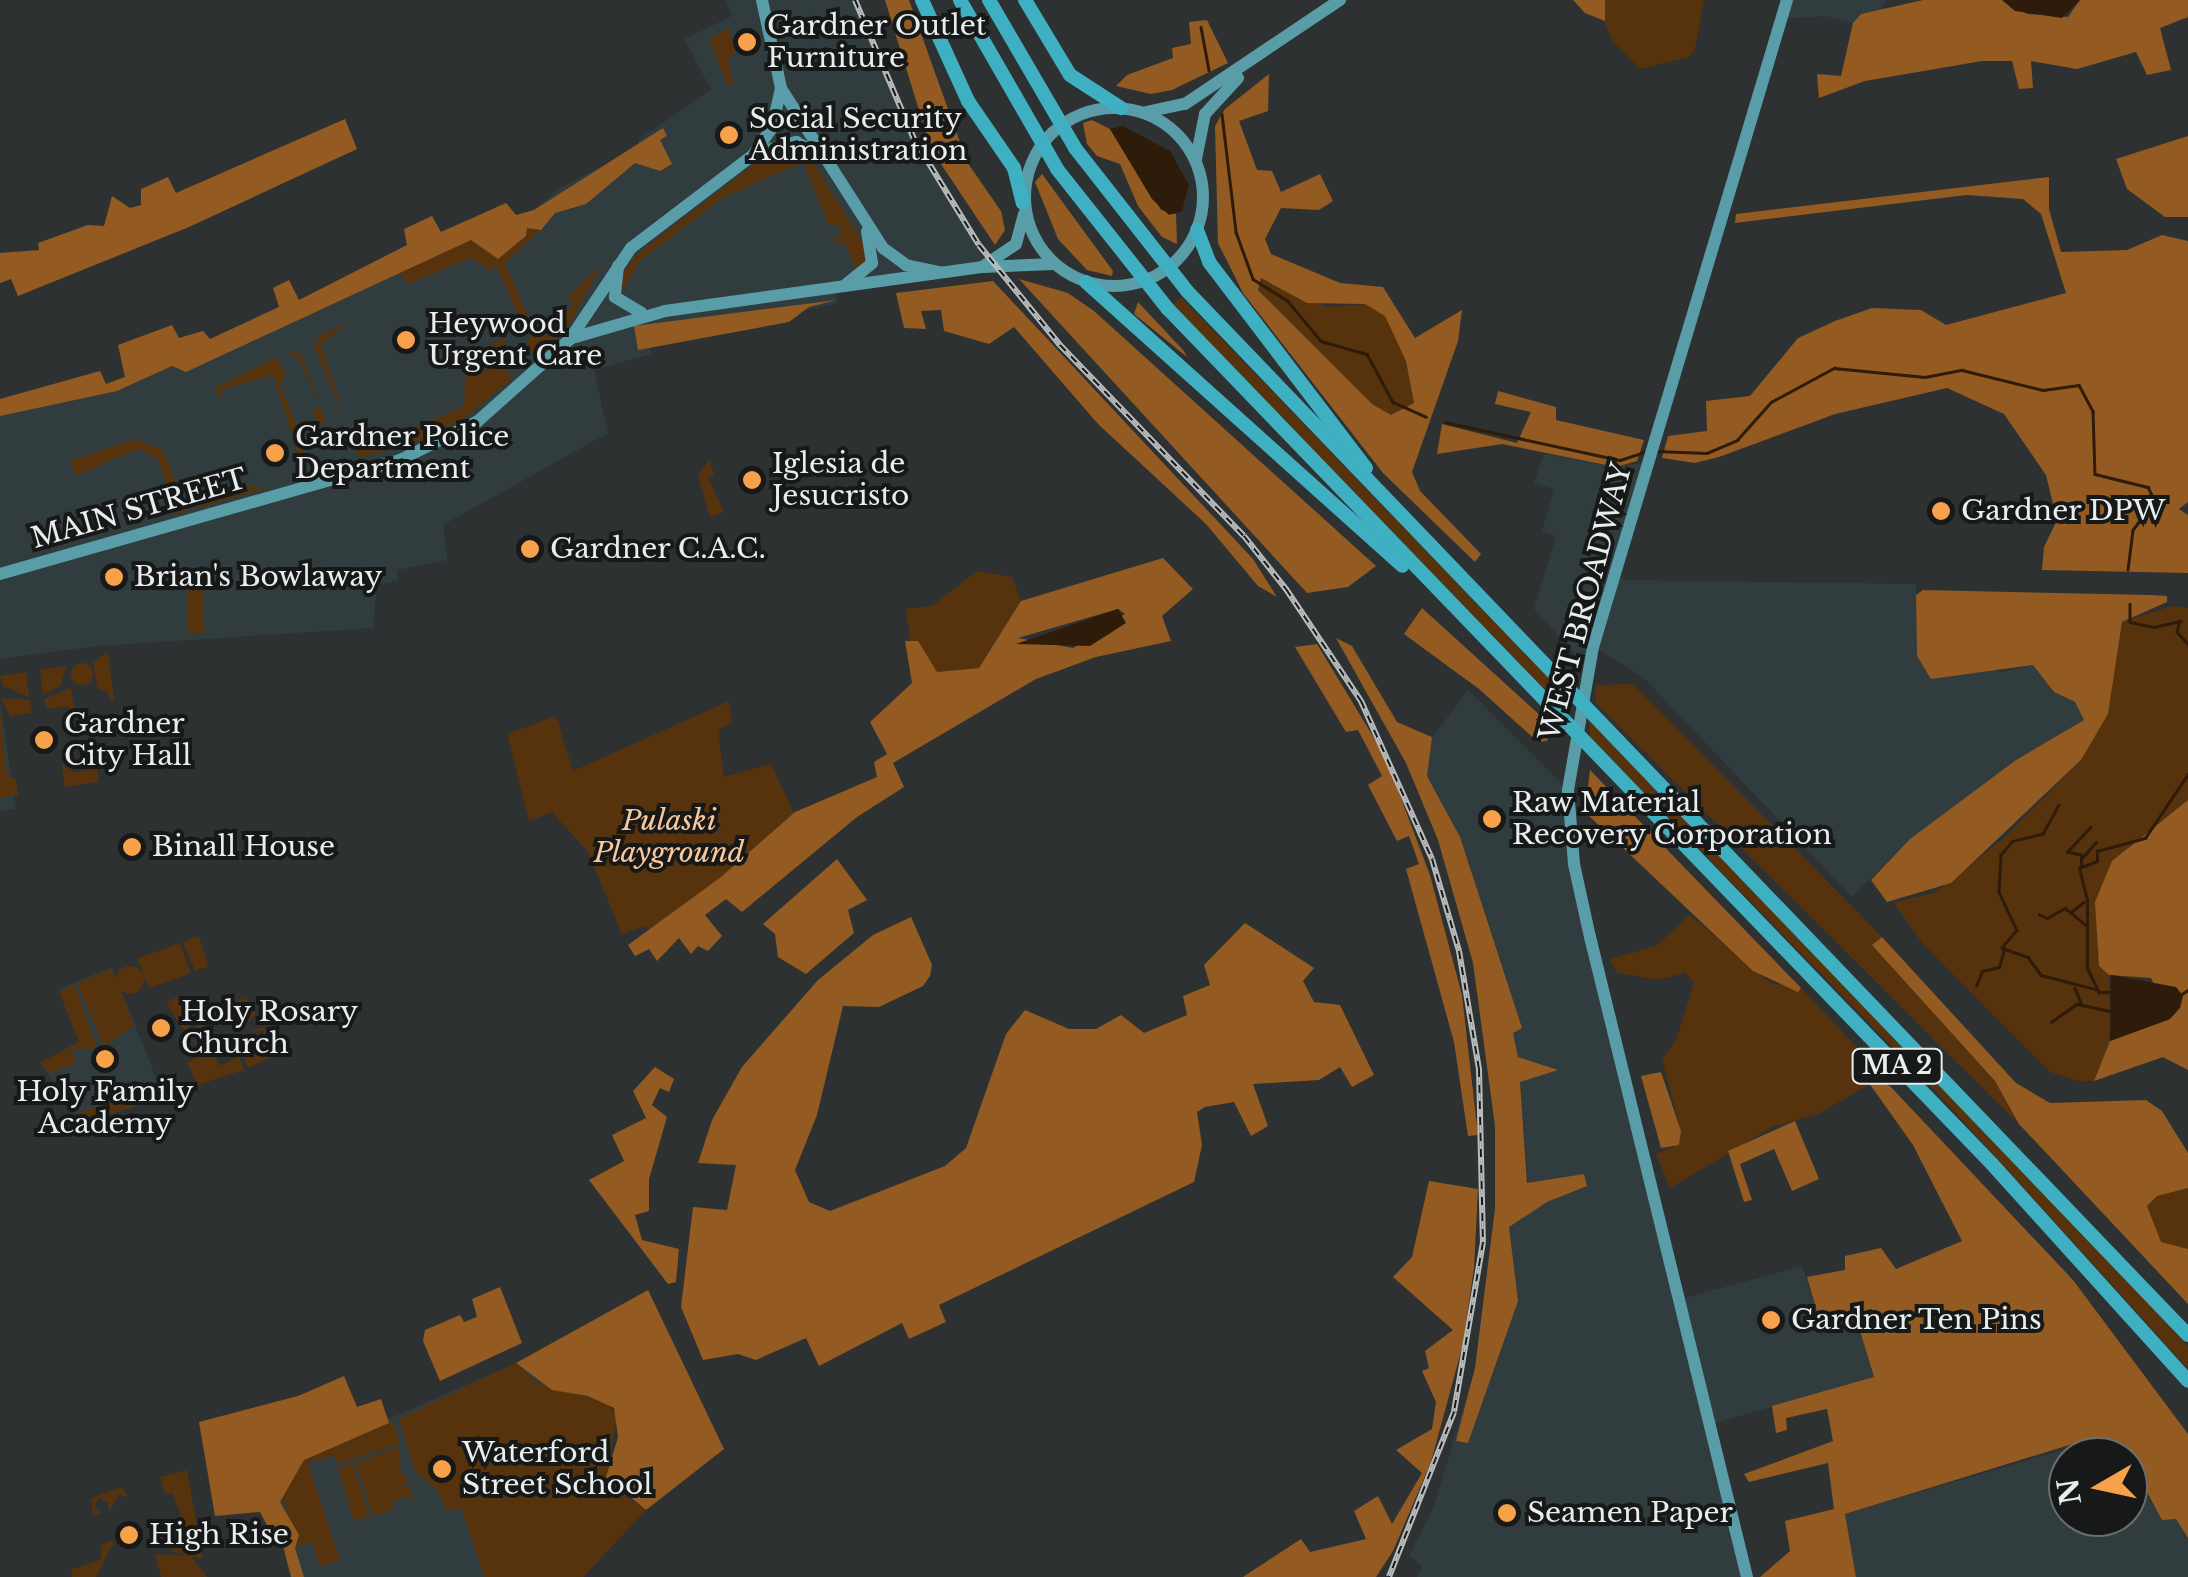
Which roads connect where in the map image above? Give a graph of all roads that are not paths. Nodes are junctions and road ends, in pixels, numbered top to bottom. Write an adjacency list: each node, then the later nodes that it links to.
1 (762, 0): 9 (main road, MAIN STREET)
2 (922, 0): 15 (highway)
3 (960, 0): 28 (highway, MA 2)
4 (990, 0): 26 (highway, MA 2)
5 (1025, 0): 10 (highway)
6 (1340, 0): 8 (main road)
7 (1787, 0): 31 (main road, WEST BROADWAY)
8 (1260, 57): 11 (main road); 13 (main road)
9 (781, 88): 12 (main road, MAIN STREET); 14 (main road, MAIN STREET)
10 (1120, 108): 11 (main road); 15 (main road)
11 (1138, 112): 13 (main road)
12 (753, 155): 14 (main road); 18 (main road, MAIN STREET)
13 (1196, 161): 17 (main road)
14 (826, 162): 16 (main road, MAIN STREET)
15 (1024, 207): 19 (main road); 20 (main road)
16 (865, 225): 21 (main road, MAIN STREET); 23 (main road)
17 (1197, 230): 22 (main road); 26 (highway)
18 (622, 257): 24 (main road); 25 (main road, MAIN STREET)
19 (1056, 264): 20 (main road); 22 (main road)
20 (982, 266): 21 (main road)
21 (942, 273): 23 (main road)
22 (1086, 282): 28 (highway)
23 (832, 291): 24 (main road)
24 (665, 312): 25 (main road)
25 (570, 339): 27 (main road, MAIN STREET)
26 (1399, 513): 29 (highway, MA 2)
27 (0, 574)
28 (1468, 624): 30 (highway, MA 2)
29 (2188, 1335)
30 (2188, 1381)
31 (1747, 1577)

